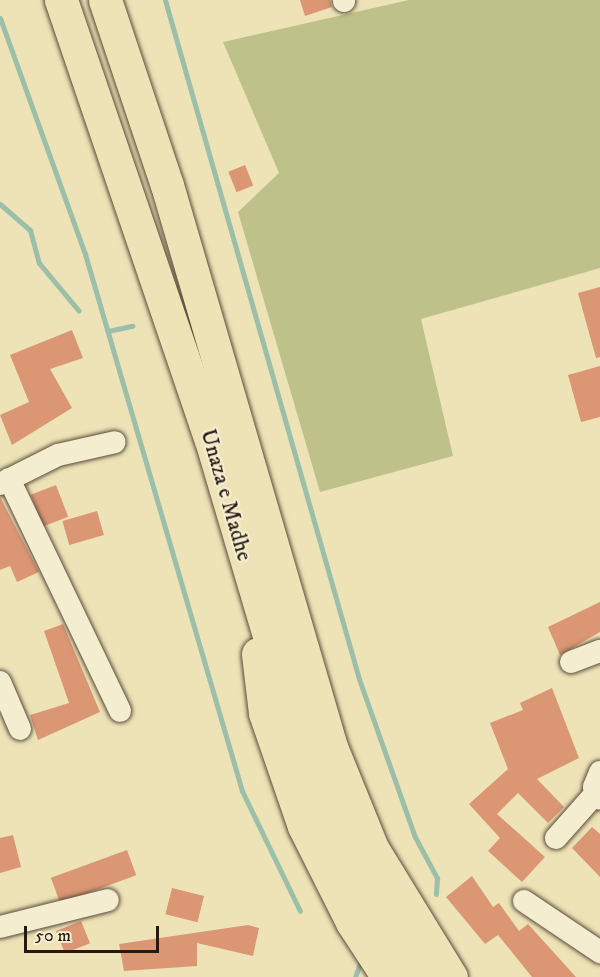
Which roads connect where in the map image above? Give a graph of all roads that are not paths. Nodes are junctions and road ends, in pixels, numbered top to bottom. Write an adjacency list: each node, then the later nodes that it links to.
1 (61, 0): 5 (highway, Unaza e Madhe)
2 (105, 0): 9 (highway, Unaza e Madhe)
3 (116, 442): 4 (street)
4 (5, 482): 10 (street)
5 (260, 610): 18 (highway); 19 (highway, Unaza e Madhe)
6 (600, 651): 7 (street)
7 (571, 662)
8 (0, 682): 11 (street)
9 (318, 701): 20 (highway, Unaza e Madhe); 21 (highway)
10 (120, 711)
11 (20, 729)
12 (599, 788): 13 (street)
13 (556, 838)
14 (108, 900): 16 (street)
15 (524, 901): 17 (street)
16 (0, 927)
17 (600, 952)
18 (388, 977)
19 (416, 977)
20 (451, 977)
21 (470, 977)

